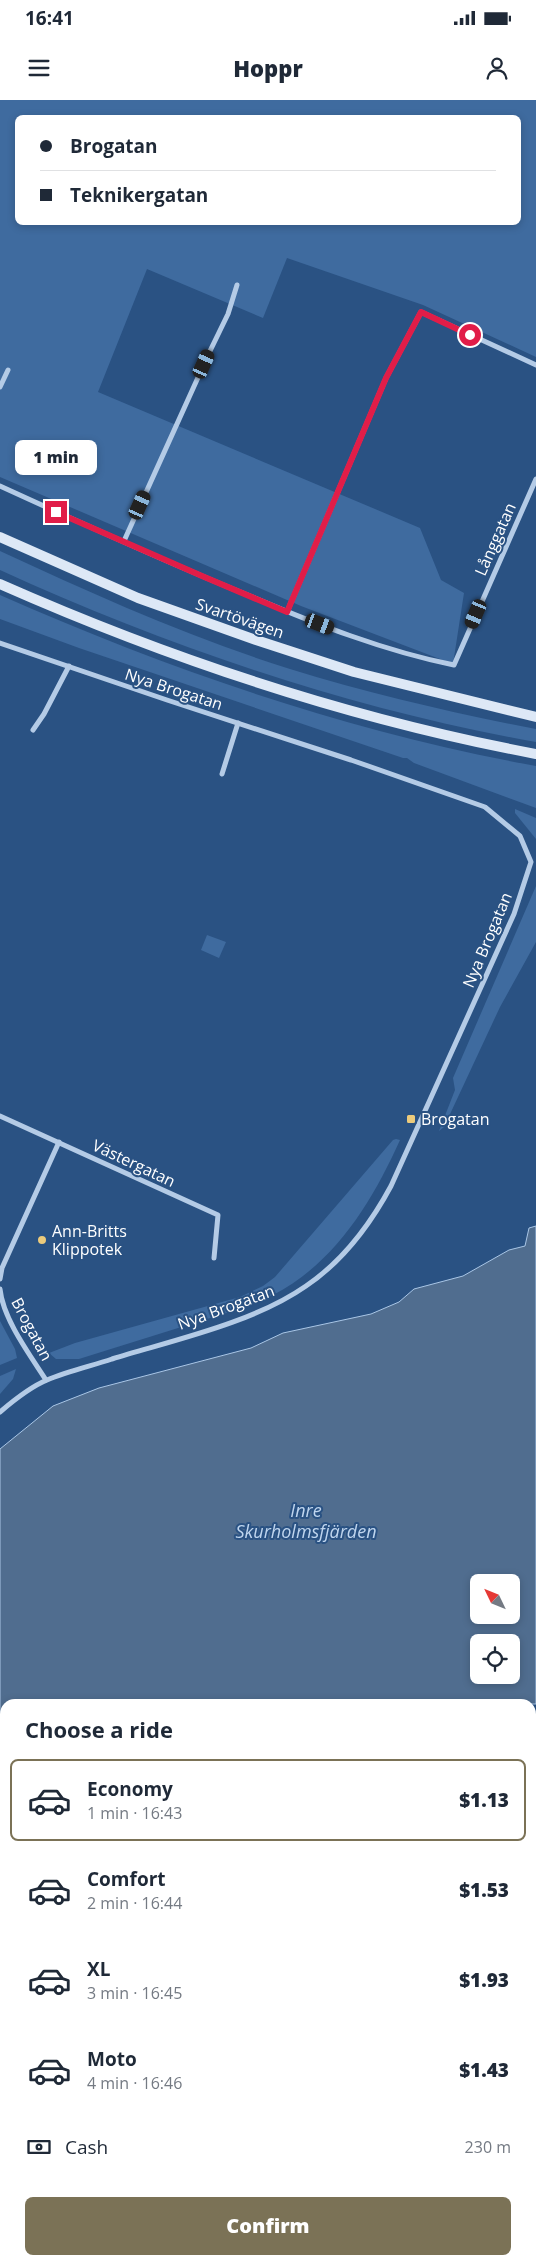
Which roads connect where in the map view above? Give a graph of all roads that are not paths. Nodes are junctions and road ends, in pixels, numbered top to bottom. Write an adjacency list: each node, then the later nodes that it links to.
1 (237, 286): 8 (street)
2 (536, 365): 10 (street)
3 (8, 370): 4 (street)
4 (0, 387)
5 (536, 479): 10 (street, Långgatan)
6 (0, 486): 8 (street)
7 (0, 537): 13 (main road, Svartövägen)
8 (124, 542): 10 (street)
9 (0, 584): 16 (main road)
10 (287, 612)
11 (0, 643): 12 (street, Nya Brogatan)
12 (69, 666): 14 (street, Nya Brogatan); 15 (street)
13 (536, 717)
14 (238, 723): 17 (street); 23 (street, Nya Brogatan)
15 (33, 730)
16 (536, 754)
17 (222, 774)
18 (0, 1116): 19 (street, Västergatan)
19 (59, 1142): 20 (street, Västergatan); 21 (street)
20 (214, 1258)
21 (0, 1279)
22 (0, 1289): 23 (street, Brogatan)
23 (46, 1380): 24 (street, Nya Brogatan)
24 (0, 1412)

